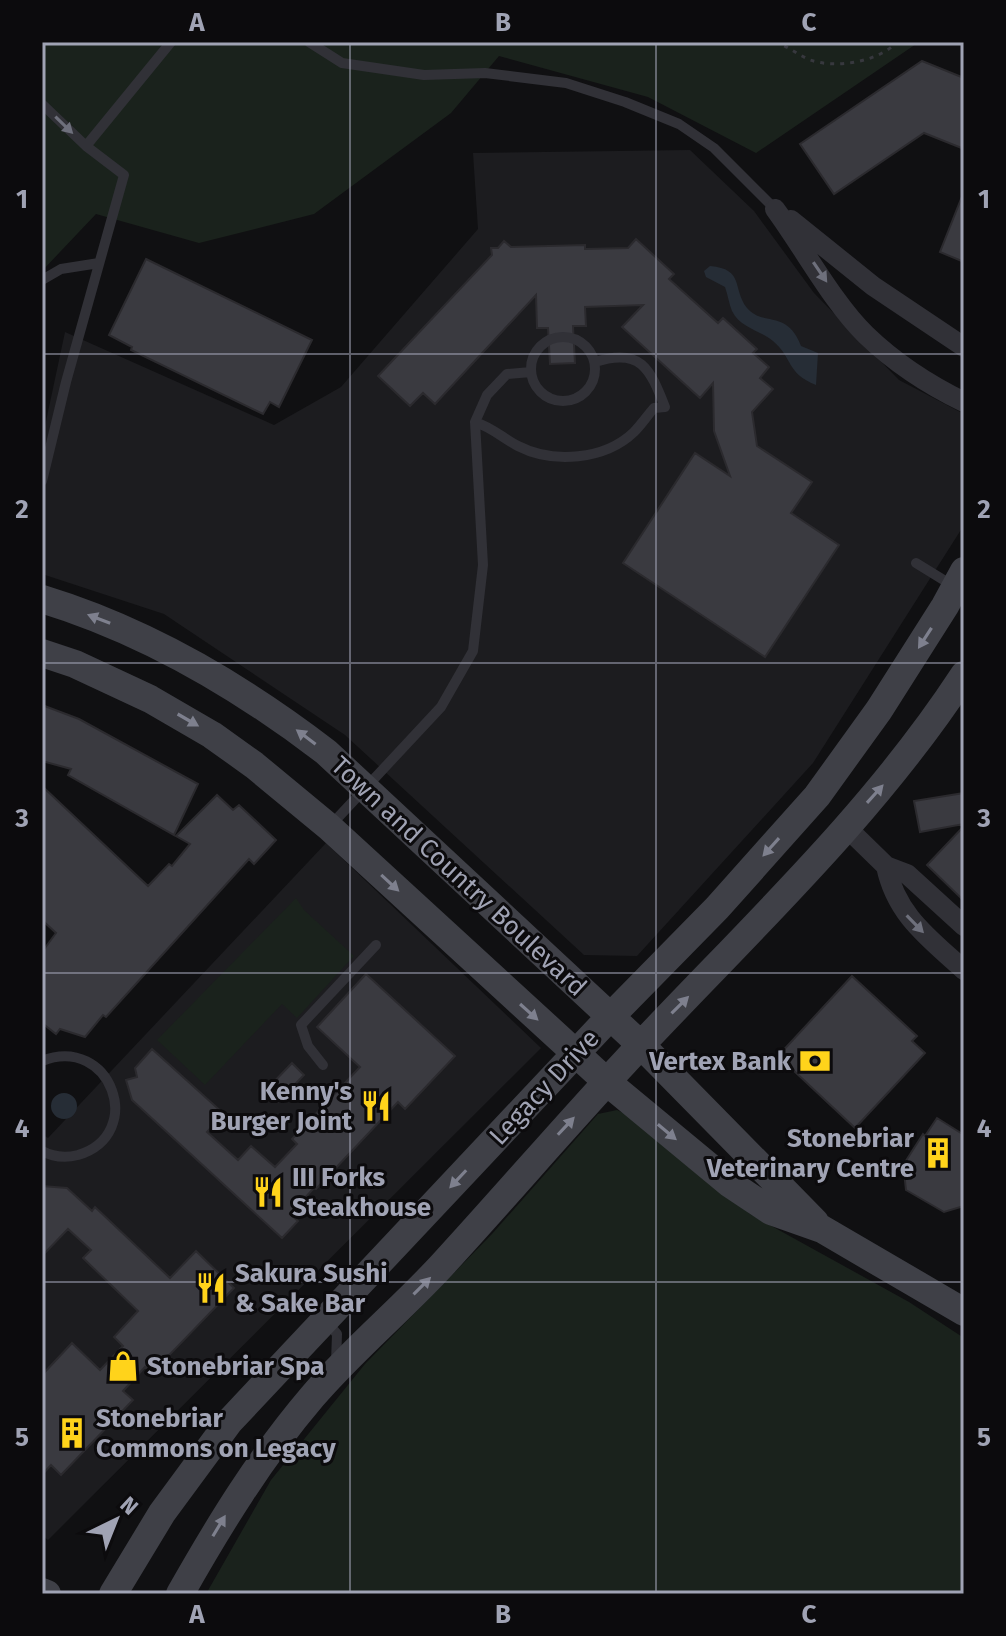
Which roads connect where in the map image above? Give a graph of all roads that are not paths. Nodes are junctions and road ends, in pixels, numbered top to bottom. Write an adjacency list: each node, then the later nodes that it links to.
1 (171, 42): 4 (lane)
2 (309, 42): 5 (lane)
3 (42, 104): 4 (lane, one-way to 4)
4 (86, 146): 6 (lane)
5 (775, 209): 8 (street); 11 (street, one-way to 11)
6 (99, 263): 7 (lane); 13 (lane)
7 (42, 280)
8 (964, 347)
9 (595, 362): 10 (lane); 10 (lane); 12 (lane)
10 (531, 372): 12 (lane)
11 (964, 402)
12 (475, 422): 19 (lane)
13 (42, 481)
14 (916, 563): 15 (lane)
15 (960, 579): 20 (main road, Legacy Drive, one-way to 20)
16 (42, 599): 19 (main road, Town and Country Boulevard, one-way to 16)
17 (42, 653): 22 (main road, Town and Country Boulevard, one-way to 22)
18 (964, 675): 21 (main road, Legacy Drive, one-way to 18)
19 (367, 787): 22 (lane); 28 (main road, Town and Country Boulevard)
20 (817, 796): 21 (main road); 28 (main road, Legacy Drive, one-way to 28)
21 (845, 826): 23 (street); 29 (main road, Legacy Drive, one-way to 21)
22 (329, 827): 30 (main road, Town and Country Boulevard, one-way to 30)
23 (886, 866): 24 (street); 26 (street, one-way to 26)
24 (963, 925): 26 (street)
25 (376, 945): 32 (lane)
26 (938, 946): 27 (street)
27 (964, 970)
28 (610, 1017): 29 (main road, Town and Country Boulevard); 30 (main road, Legacy Drive)
29 (641, 1045): 33 (main road, Legacy Drive); 35 (main road, Town and Country Boulevard)
30 (576, 1054): 33 (main road, Town and Country Boulevard); 37 (main road, Legacy Drive, one-way to 37)
31 (42, 1061): 34 (lane)
32 (323, 1065)
33 (607, 1082): 35 (main road, Town and Country Boulevard, one-way to 35); 38 (main road, Legacy Drive, one-way to 33)
34 (42, 1151)
35 (822, 1229): 36 (main road, Town and Country Boulevard)
36 (964, 1312)
37 (325, 1320): 38 (lane); 39 (main road, Legacy Drive)
38 (312, 1396): 40 (main road, Legacy Drive, one-way to 38)
39 (113, 1594)
40 (180, 1594)

